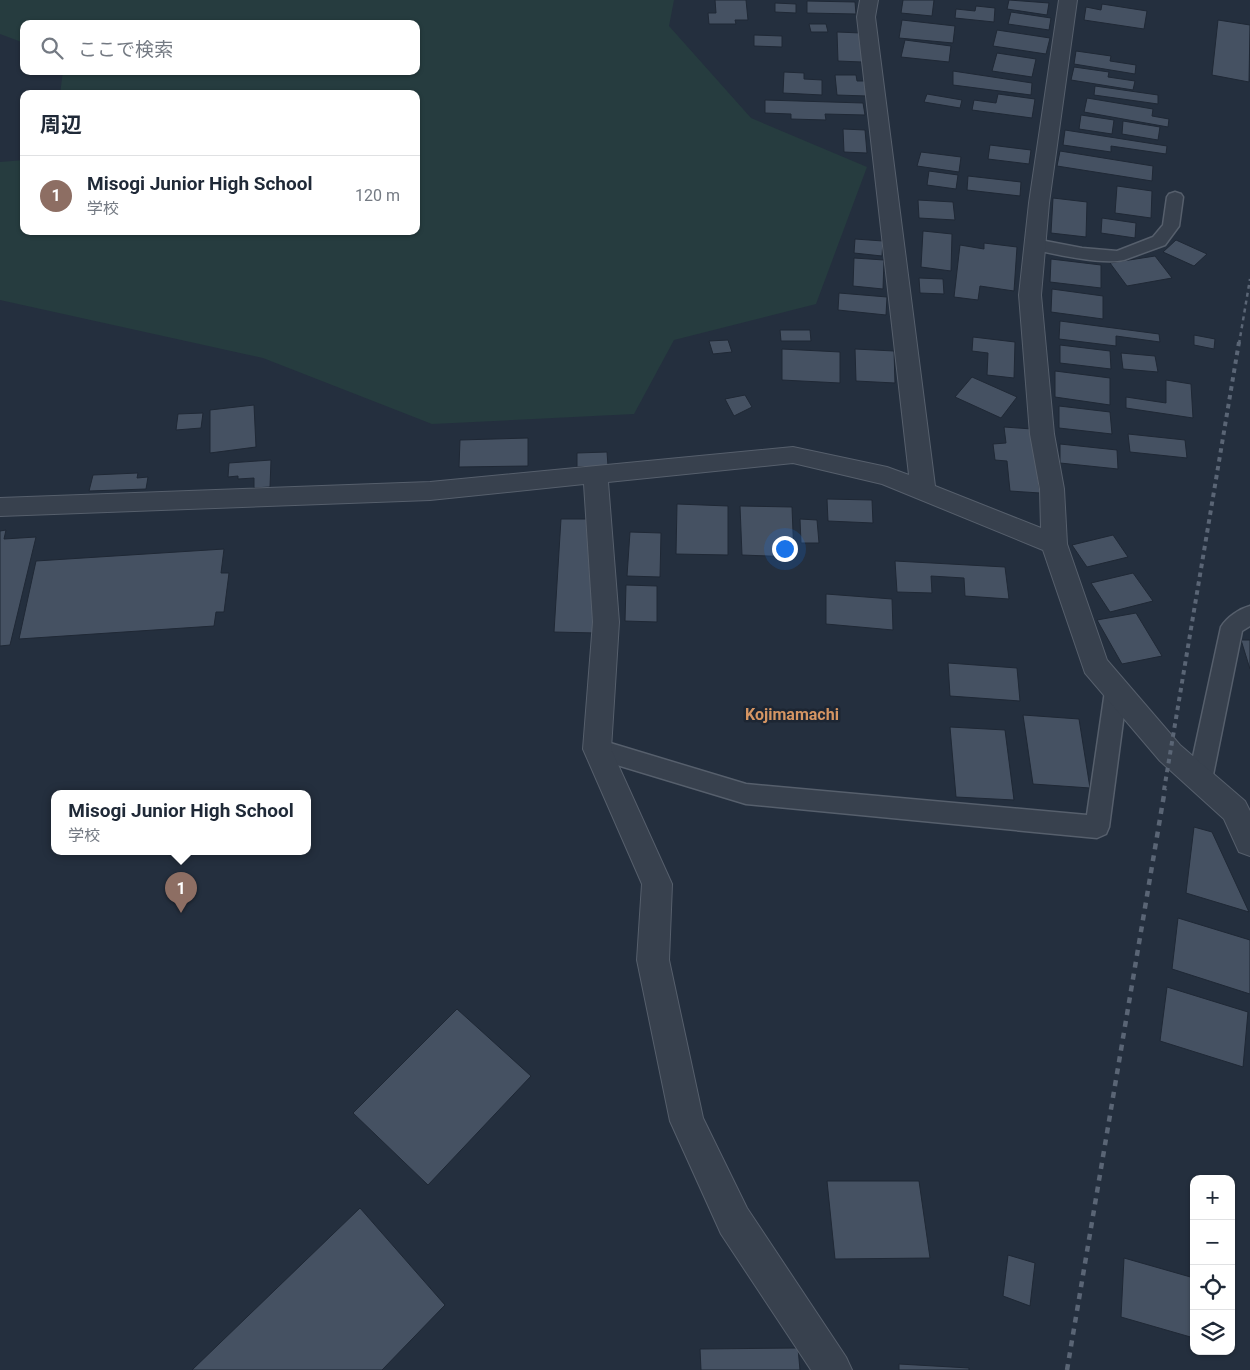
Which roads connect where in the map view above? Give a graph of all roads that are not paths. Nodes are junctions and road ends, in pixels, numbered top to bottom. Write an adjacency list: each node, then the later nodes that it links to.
1 (869, 0): 6 (street)
2 (1068, 0): 4 (street)
3 (1175, 197): 4 (lane)
4 (1035, 244): 8 (street)
5 (595, 474): 6 (street); 7 (street); 11 (street)
6 (923, 490): 8 (street)
7 (0, 507)
8 (1054, 544): 10 (street)
9 (1250, 614): 12 (lane)
10 (1116, 690): 11 (lane); 12 (street)
11 (597, 749): 14 (street)
12 (1200, 780): 13 (street)
13 (1250, 843)
14 (833, 1370)

